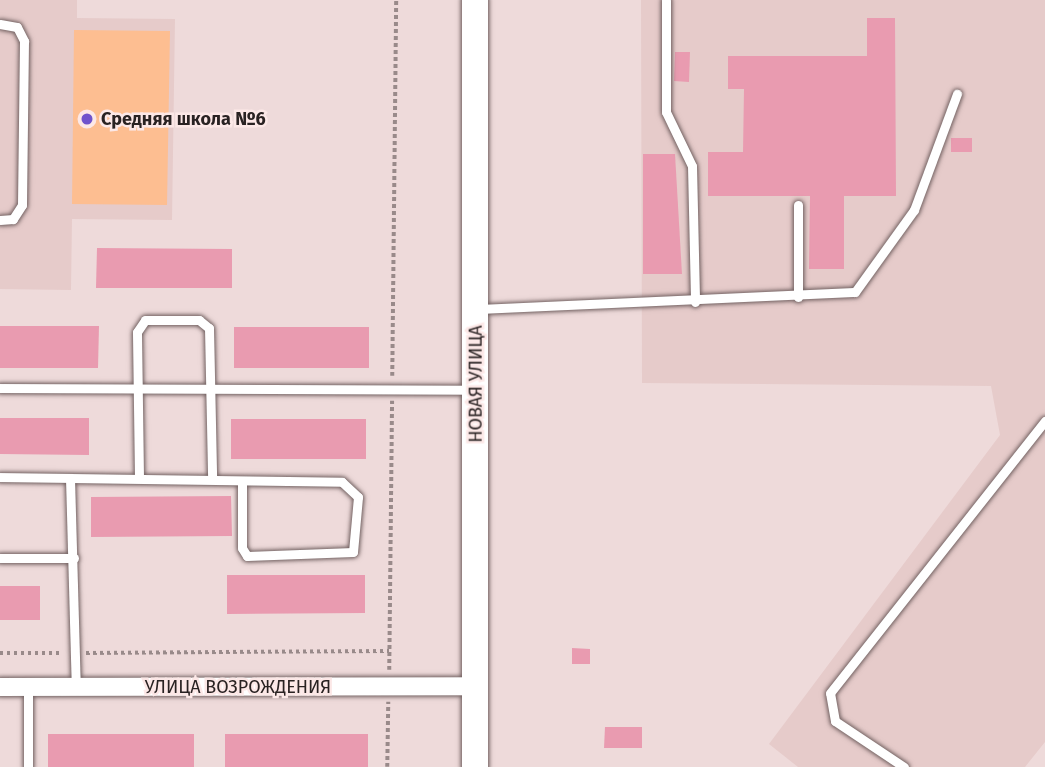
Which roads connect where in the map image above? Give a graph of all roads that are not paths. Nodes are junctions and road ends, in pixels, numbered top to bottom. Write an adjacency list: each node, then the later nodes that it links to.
1 (475, 0): 9 (street, НОВАЯ УЛИЦА)
2 (666, 0): 8 (lane)
3 (0, 24): 6 (lane)
4 (957, 94): 7 (lane)
5 (798, 205): 7 (lane)
6 (0, 220)
7 (798, 297): 8 (lane)
8 (695, 302): 9 (lane)
9 (476, 309): 13 (street, НОВАЯ УЛИЦА)
10 (137, 387): 11 (lane); 12 (lane); 12 (lane); 16 (lane)
11 (0, 388)
12 (210, 389): 13 (lane); 17 (lane)
13 (476, 390): 25 (street, НОВАЯ УЛИЦА)
14 (1045, 421): 28 (lane)
15 (0, 477): 18 (lane)
16 (139, 477): 17 (lane); 18 (lane)
17 (212, 477): 19 (lane)
18 (70, 478): 21 (lane)
19 (242, 482): 19 (lane)
20 (0, 558): 21 (lane)
21 (74, 558): 24 (lane)
22 (0, 687): 23 (street, УЛИЦА ВОЗРОЖДЕНИЯ)
23 (28, 687): 24 (street, УЛИЦА ВОЗРОЖДЕНИЯ); 26 (lane)
24 (76, 687): 25 (street, УЛИЦА ВОЗРОЖДЕНИЯ)
25 (476, 687): 27 (street, НОВАЯ УЛИЦА)
26 (28, 767)
27 (475, 767)
28 (904, 767)

